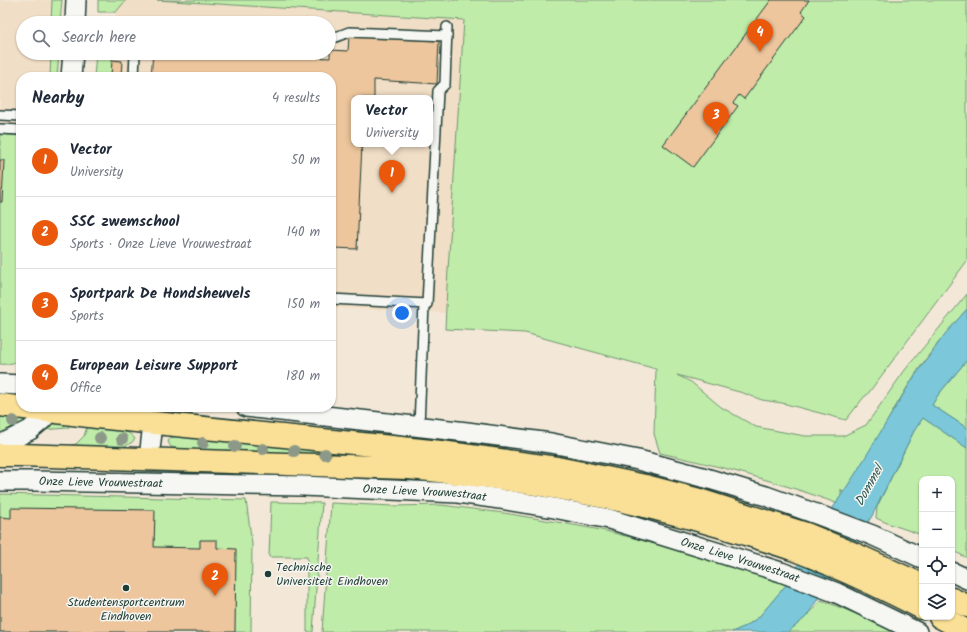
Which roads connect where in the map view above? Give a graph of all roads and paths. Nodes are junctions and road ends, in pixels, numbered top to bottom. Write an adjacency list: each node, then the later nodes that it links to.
1 (76, 0): 2 (street)
2 (75, 16)
3 (447, 27): 4 (lane)
4 (447, 36): 5 (lane); 15 (lane)
5 (336, 37)
6 (72, 60): 8 (street)
7 (135, 60): 9 (lane)
8 (71, 72)
9 (134, 72)
10 (0, 115): 11 (lane)
11 (16, 116)
12 (0, 129): 13 (lane)
13 (16, 130)
14 (336, 299): 15 (lane)
15 (424, 304): 24 (lane)
16 (0, 384): 17 (street)
17 (16, 385)
18 (0, 405): 19 (main road, Onze Lieve Vrouwestraat)
19 (16, 406)
20 (48, 412): 25 (street)
21 (73, 412): 23 (main road, Onze Lieve Vrouwestraat)
22 (292, 412): 24 (street)
23 (153, 423): 27 (street, Onze Lieve Vrouwestraat); 29 (main road, Onze Lieve Vrouwestraat)
24 (419, 426): 30 (street)
25 (0, 445)
26 (0, 455): 27 (main road, Onze Lieve Vrouwestraat)
27 (149, 459): 29 (main road, Onze Lieve Vrouwestraat)
28 (0, 481): 39 (street, Onze Lieve Vrouwestraat)
29 (801, 542): 33 (main road, Onze Lieve Vrouwestraat)
30 (919, 557)
31 (955, 573): 32 (street)
32 (967, 578)
33 (907, 585): 35 (main road, Onze Lieve Vrouwestraat)
34 (955, 600): 36 (main road)
35 (919, 603)
36 (967, 606)
37 (946, 620): 38 (main road)
38 (967, 631)
39 (918, 632)

